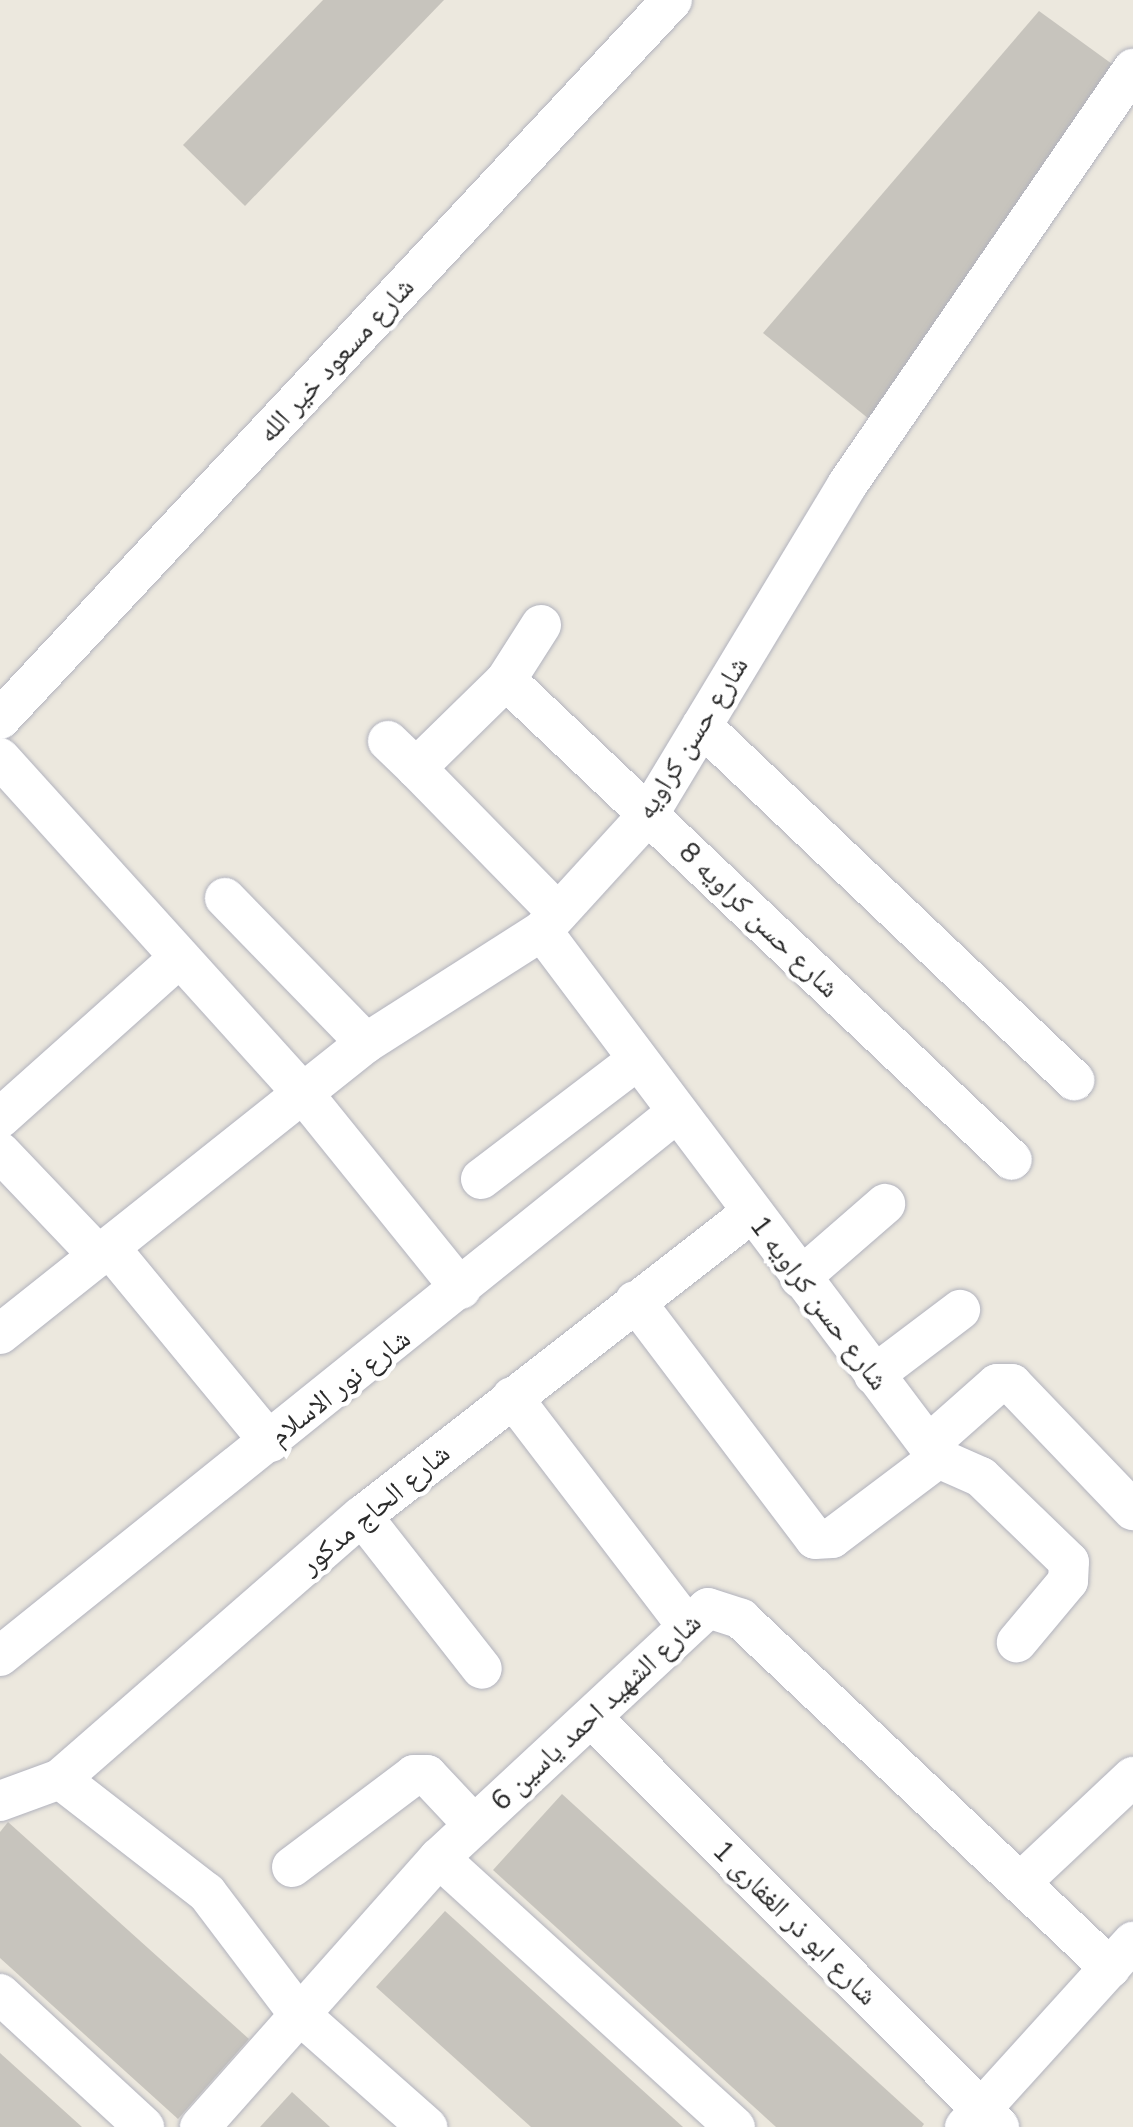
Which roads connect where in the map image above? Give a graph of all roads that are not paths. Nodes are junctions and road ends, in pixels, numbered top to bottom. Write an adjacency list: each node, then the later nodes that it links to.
1 (672, 0): 5 (street, شارع مسعود خير الله)
2 (1133, 69): 6 (street, شارع حسن كراويه)
3 (541, 625): 4 (street)
4 (506, 680): 8 (street, شارع حسن كراويه 8); 10 (street, شارع حسن كراويه 1)
5 (0, 719)
6 (702, 726): 8 (street, شارع حسن كراويه); 14 (street)
7 (0, 758): 11 (street)
8 (648, 814): 10 (street, شارع حسن كراويه); 19 (street, شارع حسن كراويه 8)
9 (225, 898): 12 (street)
10 (550, 922): 12 (street, شارع حسن كراويه); 13 (street, شارع حسن كراويه 1)
11 (180, 957): 15 (street); 17 (street)
12 (366, 1043): 15 (street, شارع حسن كراويه)
13 (638, 1060): 16 (street, شارع حسن كراويه 1); 20 (street)
14 (1074, 1080)
15 (302, 1092): 23 (street, شارع حسن كراويه); 25 (street)
16 (676, 1113): 22 (street, شارع حسن كراويه 1); 25 (street, شارع نور الاسلام)
17 (0, 1118)
18 (0, 1152): 23 (street)
19 (1012, 1160)
20 (482, 1178)
21 (885, 1204): 24 (street)
22 (750, 1212): 24 (street, شارع حسن كراويه 1); 26 (street, شارع الحاج مدكور)
23 (104, 1252): 28 (street, شارع حسن كراويه); 31 (street)
24 (800, 1278): 29 (street, شارع حسن كراويه 1)
25 (461, 1289): 31 (street, شارع نور الاسلام)
26 (635, 1301): 30 (street, شارع الحاج مدكور); 32 (street)
27 (960, 1310): 29 (street)
28 (5, 1320)
29 (874, 1375): 32 (street, شارع حسن كراويه 1)
30 (512, 1398): 34 (street, شارع الحاج مدكور); 35 (street)
31 (270, 1442): 37 (street, شارع نور الاسلام)
32 (932, 1452): 33 (street); 36 (street, شارع حسن كراويه 1)
33 (1133, 1510)
34 (362, 1516): 38 (street); 41 (street, شارع الحاج مدكور)
35 (684, 1622): 39 (street, شارع الشهيد احمد ياسين 6); 46 (street, شارع الشهيد احمد ياسين 6)
36 (1018, 1642)
37 (0, 1656)
38 (482, 1669)
39 (592, 1718): 43 (street, شارع الشهيد احمد ياسين 6); 50 (street, شارع ابو ذر الغفارى 1)
40 (1133, 1777): 46 (street)
41 (60, 1778): 42 (street, شارع الحاج مدكور); 49 (street)
42 (0, 1801)
43 (474, 1825): 44 (street, شارع الشهيد احمد ياسين 6); 45 (street)
44 (439, 1858): 49 (street, شارع الشهيد احمد ياسين 6); 54 (street)
45 (292, 1867)
46 (1020, 1884): 47 (street, شارع الشهيد احمد ياسين 6)
47 (1122, 1955): 50 (street)
48 (0, 1994): 51 (street)
49 (297, 2012): 52 (street, شارع الشهيد احمد ياسين 6); 53 (street)
50 (981, 2122)
51 (144, 2127)
52 (200, 2127)
53 (427, 2127)
54 (735, 2127)

